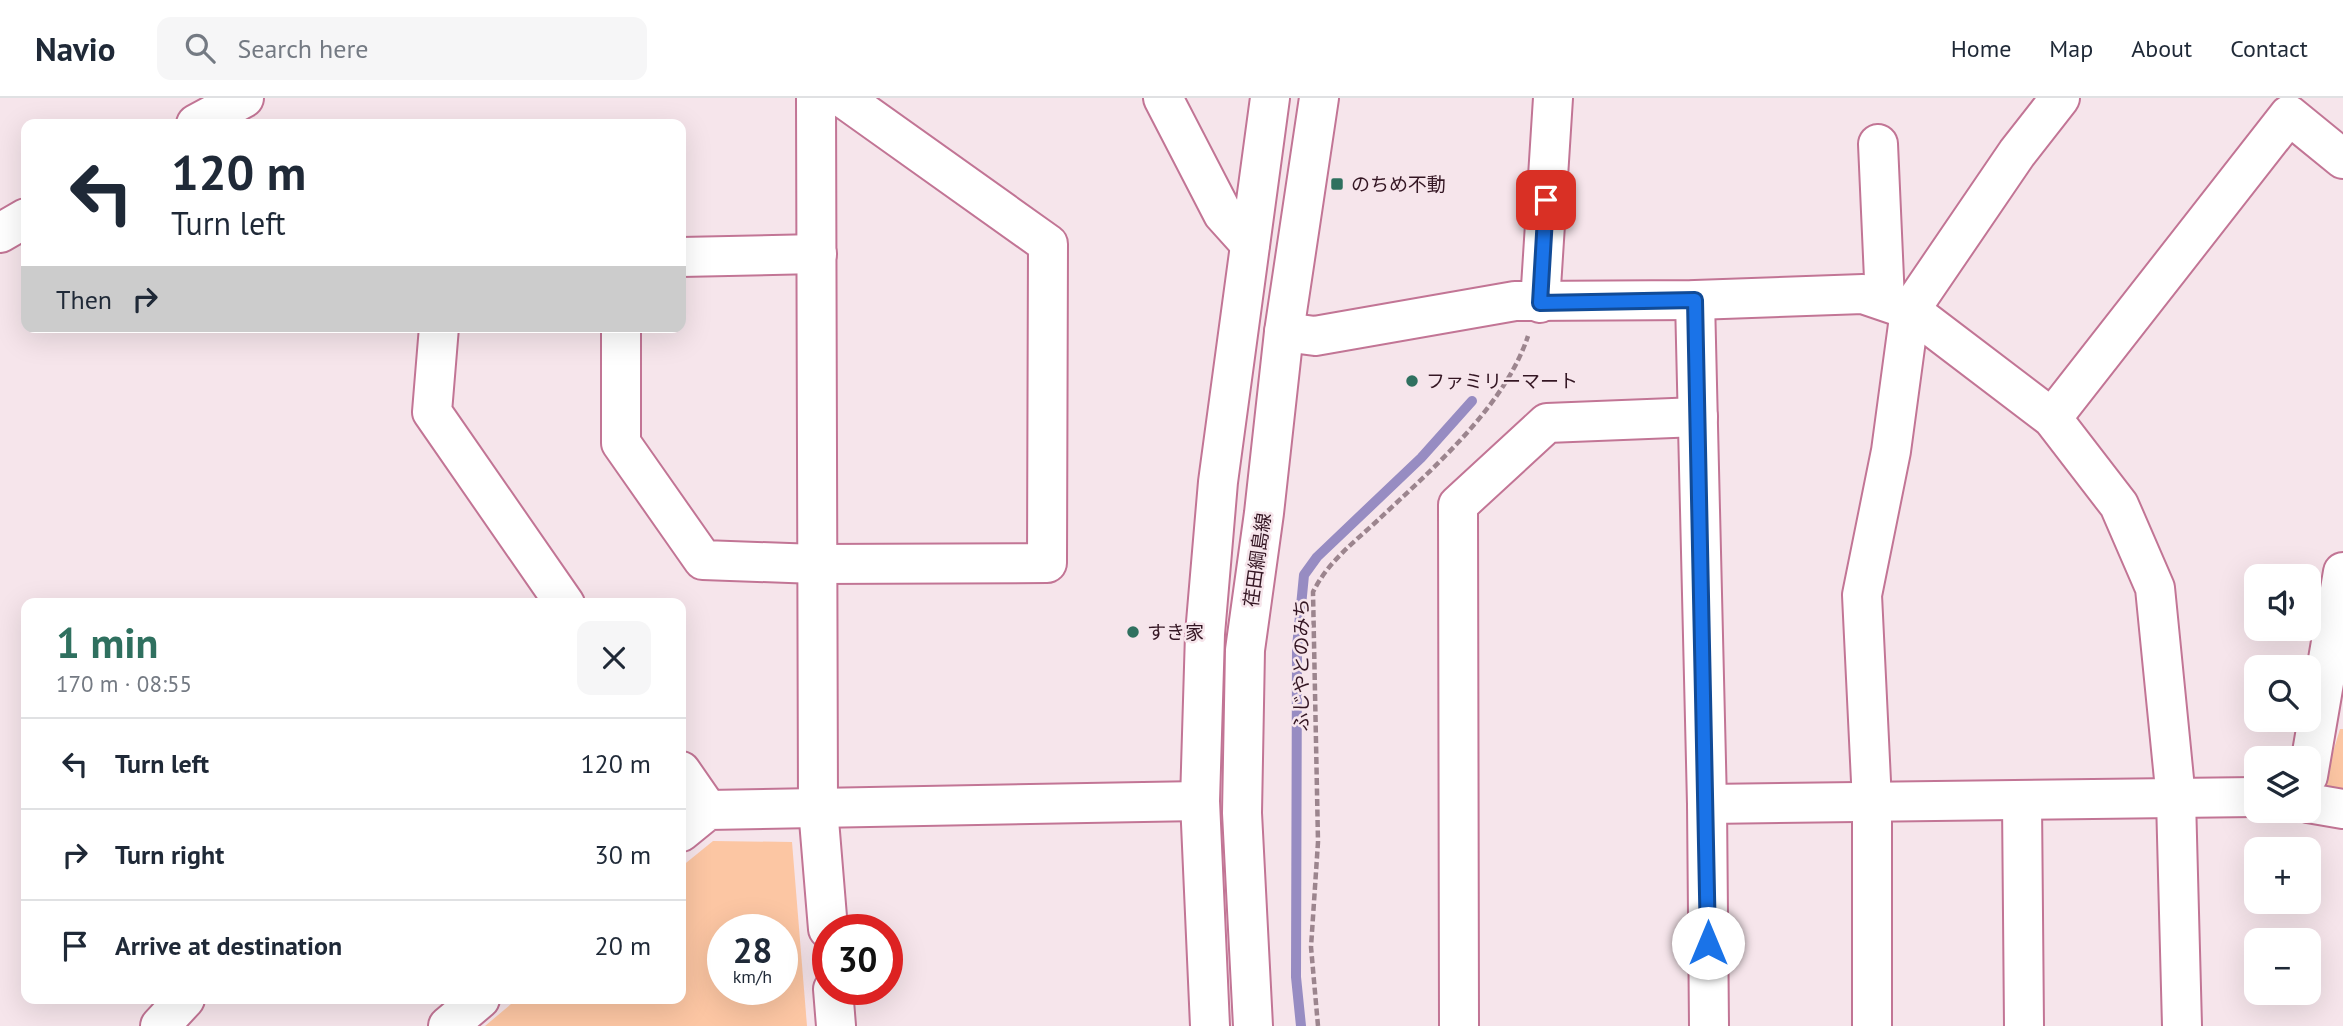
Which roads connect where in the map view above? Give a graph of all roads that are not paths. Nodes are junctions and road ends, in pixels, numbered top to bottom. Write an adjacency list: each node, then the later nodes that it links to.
1 (244, 98): 9 (street)
2 (816, 98): 15 (street)
3 (843, 98): 25 (street)
4 (1163, 98): 14 (street)
5 (1270, 98): 14 (street)
6 (1319, 98): 20 (street, 荏田綱島線)
7 (1553, 98): 18 (street)
8 (2060, 98): 19 (street)
9 (205, 119)
10 (1878, 144): 19 (street)
11 (2343, 159): 24 (street)
12 (21, 221): 13 (street)
13 (0, 233)
14 (1250, 244): 32 (street)
15 (817, 254): 16 (street); 25 (street)
16 (686, 257)
17 (1695, 300): 18 (street); 19 (street); 23 (street)
18 (1540, 303): 20 (street)
19 (1898, 305): 24 (street); 33 (street)
20 (1284, 332): 48 (street, 荏田綱島線)
21 (439, 333): 27 (street)
22 (621, 333): 25 (street)
23 (1698, 417): 35 (street); 49 (street)
24 (2052, 418): 31 (street)
25 (817, 564): 37 (street)
26 (2343, 572): 28 (street)
27 (561, 598)
28 (2313, 746)
29 (686, 790): 39 (street)
30 (2244, 797): 31 (street)
31 (2176, 799): 34 (street); 53 (street)
32 (1200, 801): 37 (street); 47 (street)
33 (1872, 802): 34 (street); 35 (street); 51 (street)
34 (2022, 802): 52 (street)
35 (1707, 804): 50 (street)
36 (2321, 805): 38 (street)
37 (818, 808): 39 (street); 40 (street)
38 (2343, 808)
39 (694, 821)
40 (827, 914)
41 (180, 1004): 44 (street)
42 (474, 1004): 45 (street)
43 (834, 1005): 46 (street)
44 (160, 1026)
45 (448, 1026)
46 (836, 1026)
47 (1210, 1026)
48 (1253, 1026)
49 (1459, 1026)
50 (1709, 1026)
51 (1872, 1026)
52 (2024, 1026)
53 (2182, 1026)

